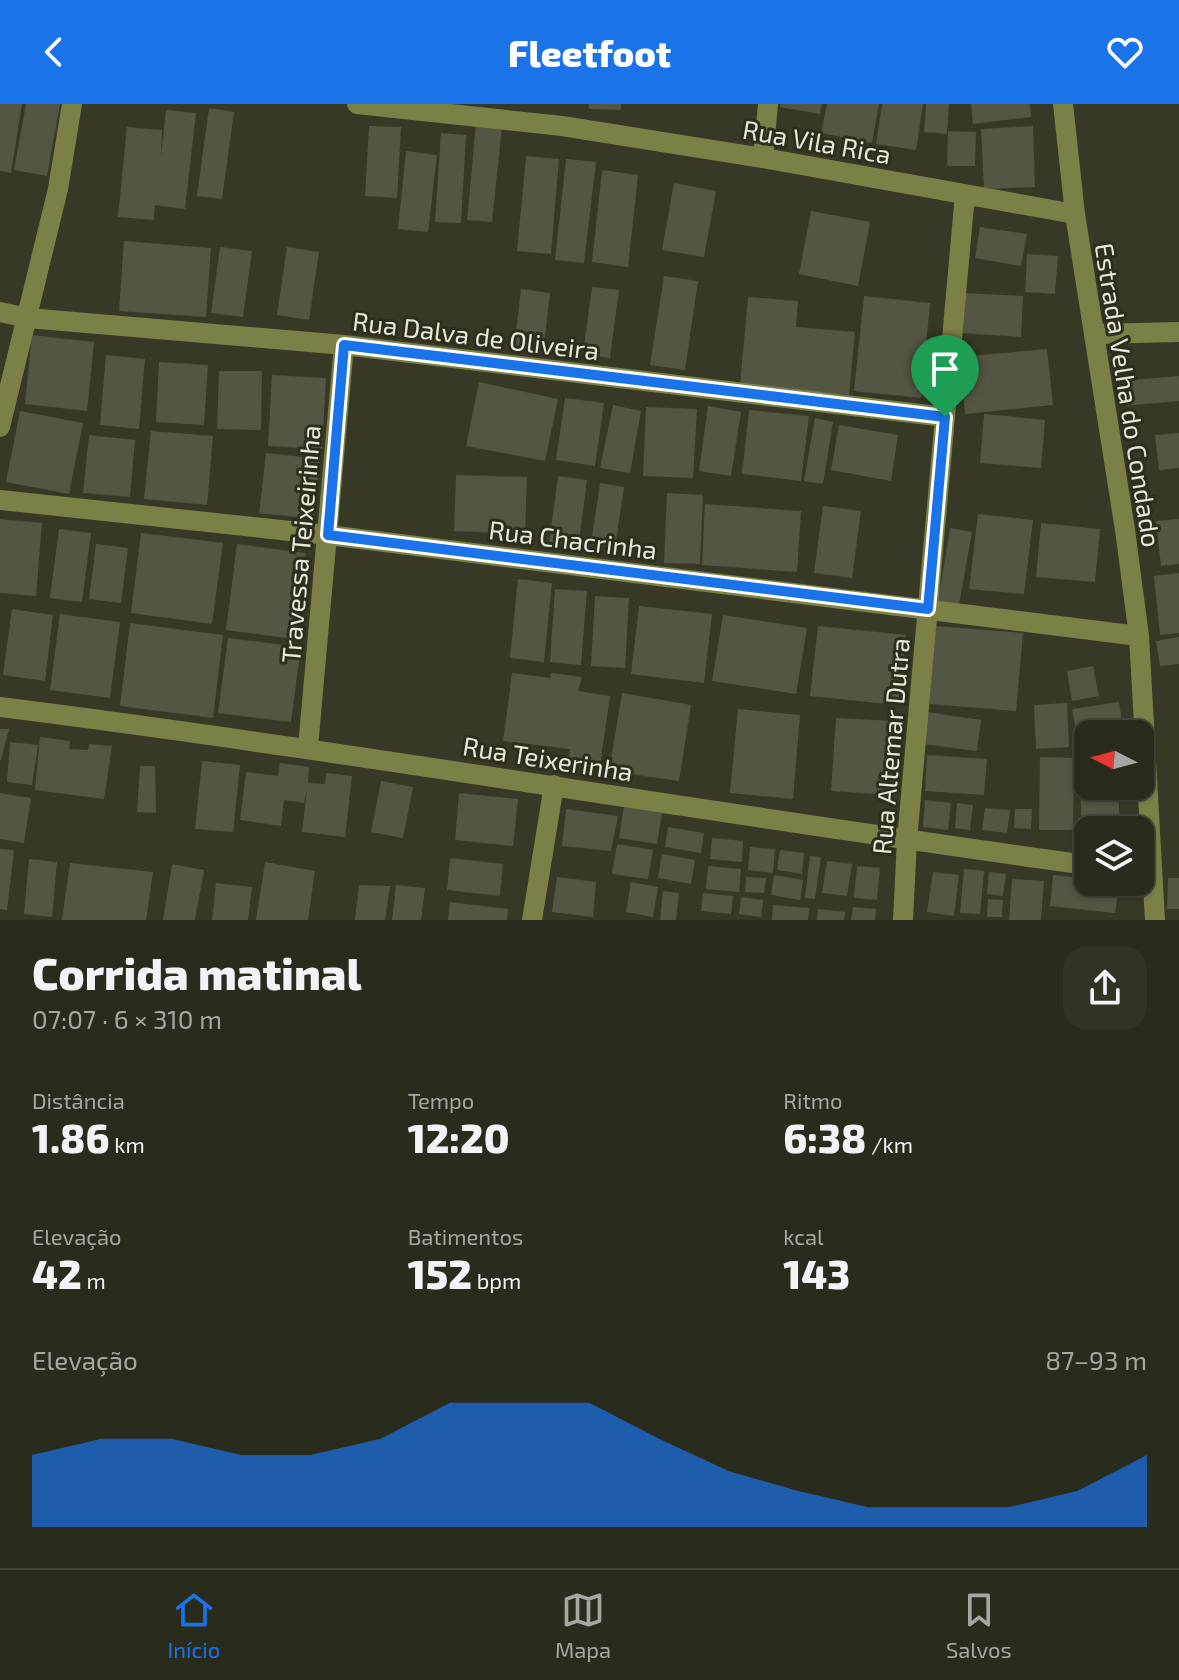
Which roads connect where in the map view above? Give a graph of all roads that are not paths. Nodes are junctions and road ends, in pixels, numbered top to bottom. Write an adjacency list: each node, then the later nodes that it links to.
1 (72, 104): 11 (street)
2 (357, 104): 6 (street, Rua Vila Rica)
3 (565, 104): 6 (street)
4 (768, 104): 7 (street)
5 (1063, 104): 9 (street, Estrada Velha do Condado)
6 (562, 126): 7 (street, Rua Vila Rica)
7 (763, 158): 8 (street, Rua Vila Rica)
8 (965, 194): 9 (street, Rua Vila Rica); 15 (street, Rua Altemar Dutra)
9 (1075, 214): 13 (street, Estrada Velha do Condado)
10 (0, 312): 11 (street, Rua Dalva de Oliveira)
11 (28, 318): 14 (street, Rua Dalva de Oliveira); 16 (street)
12 (1179, 332): 13 (street)
13 (1094, 334): 20 (street, Estrada Velha do Condado)
14 (344, 345): 15 (street, Rua Dalva de Oliveira); 18 (street, Travessa Teixeirinha)
15 (945, 417): 19 (street, Rua Altemar Dutra)
16 (0, 427)
17 (0, 500): 18 (street, Rua Chacrinha)
18 (328, 535): 19 (street, Rua Chacrinha); 22 (street, Travessa Teixeirinha)
19 (928, 609): 20 (street, Rua Chacrinha); 25 (street, Rua Altemar Dutra)
20 (1139, 636): 24 (street, Estrada Velha do Condado)
21 (0, 707): 22 (street, Rua Teixerinha)
22 (308, 747): 23 (street, Rua Teixerinha)
23 (554, 785): 25 (street, Rua Teixerinha); 28 (street)
24 (1144, 816)
25 (907, 840): 26 (street, Rua Teixerinha); 29 (street, Rua Altemar Dutra)
26 (1074, 863)
27 (1150, 896): 30 (street, Estrada Velha do Condado)
28 (532, 920)
29 (903, 920)
30 (1155, 920)

